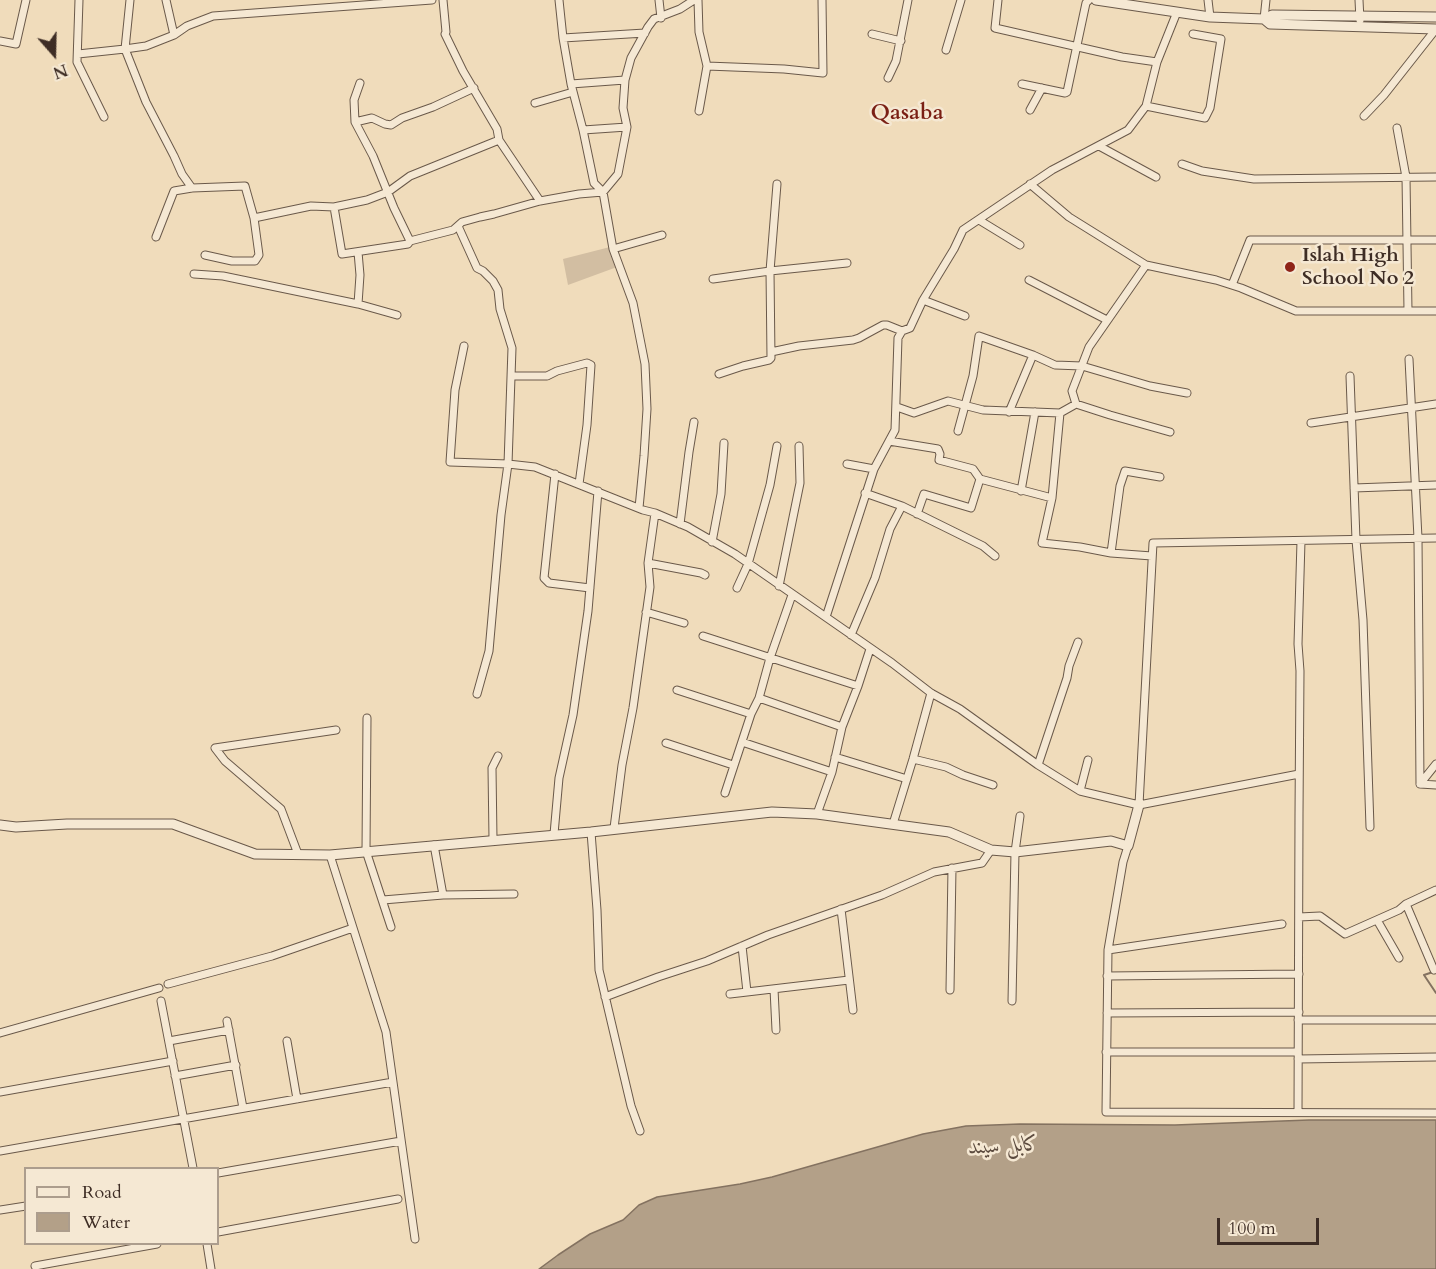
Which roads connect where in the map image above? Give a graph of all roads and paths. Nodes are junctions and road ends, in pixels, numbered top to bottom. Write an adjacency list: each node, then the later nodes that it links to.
1 (26, 0): 34 (street)
2 (79, 0): 38 (street)
3 (130, 0): 36 (street)
4 (166, 0): 31 (street)
5 (313, 0): 20 (street)
6 (432, 0): 20 (street)
7 (442, 0): 45 (street)
8 (561, 0): 32 (street)
9 (659, 0): 24 (street)
10 (696, 0): 24 (street); 40 (street)
11 (822, 0): 40 (street)
12 (908, 0): 33 (street)
13 (961, 0): 37 (street)
14 (998, 0): 35 (street)
15 (1089, 0): 35 (street)
16 (1096, 0): 21 (street)
17 (1208, 0): 22 (street)
18 (1266, 0): 25 (street)
19 (1359, 0): 26 (street)
20 (310, 9): 31 (street)
21 (1177, 12): 22 (street); 39 (street)
22 (1210, 17): 25 (street)
23 (1436, 17): 26 (street)
24 (661, 18): 28 (street)
25 (1264, 19): 26 (street)
26 (1360, 21): 27 (street)
27 (1436, 29): 52 (street)
28 (645, 33): 32 (street); 42 (street)
29 (872, 34): 33 (street)
30 (1193, 34): 49 (street)
31 (174, 35): 36 (street)
32 (563, 38): 46 (street)
33 (901, 40): 41 (street)
34 (0, 41)
35 (1077, 47): 39 (street); 47 (street)
36 (125, 49): 38 (street); 66 (street)
37 (946, 50)
38 (78, 54): 53 (street)
39 (1157, 62): 49 (street)
40 (707, 66): 51 (street)
41 (888, 78)
42 (625, 80): 46 (street); 55 (street)
43 (360, 83): 54 (street)
44 (1022, 84): 47 (street)
45 (474, 88): 54 (street); 58 (street)
46 (572, 88): 48 (street); 57 (street)
47 (1042, 88): 50 (street)
48 (535, 103)
49 (1146, 106): 59 (street)
50 (1030, 110)
51 (699, 111)
52 (1364, 116)
53 (104, 117)
54 (355, 122): 67 (street)
55 (627, 127): 57 (street); 68 (street)
56 (1397, 128): 62 (street)
57 (583, 129): 68 (street)
58 (499, 140): 67 (street); 69 (street)
59 (1099, 146): 61 (street); 65 (street)
60 (1182, 164): 62 (street)
61 (1156, 177)
62 (1406, 177): 63 (street); 76 (street)
63 (1436, 177)
64 (777, 184): 85 (street)
65 (1030, 184): 72 (street); 84 (street)
66 (192, 188): 71 (street); 75 (street)
67 (388, 192): 70 (street); 78 (street)
68 (603, 192): 69 (street); 80 (street)
69 (540, 201): 73 (street)
70 (334, 207): 71 (street); 81 (street)
71 (254, 218): 82 (street)
72 (979, 220): 79 (street); 90 (street)
73 (458, 226): 78 (street); 104 (street)
74 (662, 235): 80 (street)
75 (156, 237)
76 (1407, 240): 77 (street); 89 (street); 92 (street)
77 (1436, 240)
78 (410, 242): 81 (street)
79 (1020, 245)
80 (613, 249): 139 (street)
81 (358, 252): 91 (street)
82 (205, 255)
83 (847, 263): 85 (street)
84 (1146, 265): 89 (street); 96 (street)
85 (770, 271): 87 (street); 99 (street)
86 (195, 274): 91 (street)
87 (713, 279)
88 (1029, 280): 96 (street)
89 (1232, 285): 92 (street)
90 (923, 300): 95 (street); 97 (street)
91 (358, 304): 94 (street)
92 (1408, 311): 93 (street)
93 (1436, 311)
94 (397, 315)
95 (965, 316)
96 (1107, 320): 102 (street)
97 (902, 331): 99 (street); 110 (street)
98 (464, 346): 124 (street)
99 (771, 352): 103 (street)
100 (1033, 355): 102 (street); 109 (street); 112 (street)
101 (1409, 359): 111 (street)
102 (1082, 366): 106 (street); 107 (street)
103 (719, 374)
104 (511, 376): 124 (street); 130 (street)
105 (1350, 376): 115 (street)
106 (1187, 393)
107 (1076, 404): 114 (street); 119 (street)
108 (1436, 404): 111 (street)
109 (965, 405): 110 (street); 112 (street); 118 (street)
110 (897, 407): 120 (street)
111 (1411, 407): 115 (street); 132 (street)
112 (1009, 412): 113 (street)
113 (1035, 412): 114 (street); 135 (street)
114 (1060, 413): 137 (street)
115 (1352, 416): 117 (street); 133 (street)
116 (694, 422): 142 (street)
117 (1311, 423)
118 (958, 431)
119 (1170, 432)
120 (889, 441): 126 (street); 129 (street)
121 (724, 443): 147 (street)
122 (777, 446): 152 (street)
123 (799, 446): 154 (street)
124 (508, 464): 127 (street); 169 (street)
125 (847, 464): 126 (street)
126 (874, 469): 136 (street)
127 (555, 474): 130 (street); 155 (street)
128 (1160, 477): 148 (street)
129 (980, 479): 135 (street); 141 (street)
130 (579, 484): 134 (street)
131 (1436, 485): 132 (street)
132 (1415, 486): 133 (street); 143 (street)
133 (1354, 488): 145 (street)
134 (598, 491): 139 (street); 155 (street)
135 (1021, 491): 137 (street)
136 (866, 493): 138 (street); 159 (street)
137 (1052, 498): 148 (street)
138 (902, 506): 141 (street); 161 (street)
139 (639, 508): 140 (street)
140 (656, 513): 142 (street); 151 (street)
141 (917, 514): 149 (street)
142 (681, 524): 147 (street)
143 (1418, 538): 144 (street); 145 (street); 187 (street)
144 (1436, 538)
145 (1356, 540): 146 (street); 197 (street)
146 (1301, 541): 150 (street); 185 (street)
147 (712, 542): 152 (street)
148 (1111, 553): 150 (street)
149 (995, 556)
150 (1152, 556): 192 (street)
151 (648, 563): 153 (street); 158 (street)
152 (748, 564): 154 (street); 156 (street)
153 (705, 575)
154 (779, 586): 157 (street)
155 (590, 588): 200 (street)
156 (737, 588)
157 (792, 595): 159 (street); 165 (street)
158 (646, 612): 160 (street); 198 (street)
159 (826, 617): 161 (street)
160 (684, 623)
161 (850, 635): 164 (street)
162 (703, 636): 165 (street)
163 (1077, 642): 183 (street)
164 (870, 648): 166 (street); 168 (street)
165 (770, 658): 166 (street); 170 (street)
166 (858, 686): 173 (street)
167 (677, 690): 171 (street)
168 (931, 693): 179 (street); 183 (street)
169 (477, 694)
170 (759, 699): 171 (street); 173 (street)
171 (751, 714): 175 (street)
172 (366, 718): 205 (street)
173 (842, 727): 178 (street)
174 (336, 730): 207 (street)
175 (742, 742): 182 (street); 184 (street)
176 (666, 743): 182 (street)
177 (498, 756): 201 (street)
178 (835, 757): 184 (street); 186 (street)
179 (914, 759): 186 (street); 188 (street)
180 (1088, 760): 190 (street)
181 (1436, 764): 187 (street)
182 (733, 765): 191 (street)
183 (1038, 765): 190 (street)
184 (832, 772): 193 (street)
185 (1299, 774): 192 (street); 216 (street)
186 (907, 779): 195 (street)
187 (1420, 784): 189 (street)
188 (993, 785)
189 (1436, 785)
190 (1080, 791): 192 (street)
191 (725, 793)
192 (1139, 805): 203 (street)
193 (818, 814): 195 (street); 198 (street)
194 (1020, 816): 206 (street)
195 (893, 824): 204 (street)
196 (0, 825): 207 (street)
197 (1370, 827)
198 (614, 828): 199 (street)
199 (591, 832): 200 (street); 234 (street)
200 (554, 834): 201 (street)
201 (493, 839): 202 (street)
202 (434, 845): 205 (street); 212 (street)
203 (1128, 846): 206 (street); 222 (street)
204 (991, 850): 206 (street); 209 (street)
205 (366, 851): 208 (street); 213 (street)
206 (1015, 852): 235 (street)
207 (298, 854): 208 (street)
208 (330, 855): 220 (street)
209 (952, 868): 215 (street); 231 (street)
210 (1436, 891): 214 (street)
211 (514, 894): 212 (street)
212 (443, 895): 213 (street)
213 (383, 900): 219 (street)
214 (1406, 904): 217 (street); 224 (street)
215 (841, 909): 221 (street); 227 (street)
216 (1299, 917): 217 (street); 225 (street)
217 (1377, 920): 223 (street)
218 (1282, 924): 222 (street)
219 (391, 927)
220 (353, 928): 228 (street); 254 (street)
221 (742, 946): 232 (street); 234 (street)
222 (1108, 950): 226 (street)
223 (1399, 958)
224 (1434, 970)
225 (1299, 974): 226 (street); 238 (street)
226 (1107, 976): 239 (street)
227 (849, 980): 230 (street); 237 (street)
228 (168, 984)
229 (159, 988): 245 (street)
230 (774, 989): 232 (street); 244 (street)
231 (950, 990)
232 (747, 992): 233 (street)
233 (730, 994)
234 (605, 997): 261 (street)
235 (1012, 1000)
236 (161, 1001): 246 (street)
237 (853, 1010)
238 (1299, 1012): 239 (street); 240 (street)
239 (1107, 1013): 248 (street)
240 (1299, 1020): 241 (street); 249 (street)
241 (1436, 1020)
242 (227, 1021): 243 (street)
243 (229, 1030): 246 (street); 252 (street)
244 (776, 1030)
245 (0, 1033)
246 (169, 1041): 251 (street)
247 (287, 1041): 256 (street)
248 (1106, 1052): 249 (street); 258 (street)
249 (1298, 1055): 250 (street); 258 (street)
250 (1436, 1057)
251 (173, 1061): 253 (street); 255 (street)
252 (236, 1065): 253 (street); 257 (street)
253 (175, 1076): 260 (street)
254 (393, 1082): 256 (street); 262 (street)
255 (0, 1092)
256 (297, 1098): 257 (street)
257 (243, 1108): 260 (street)
258 (1298, 1112): 259 (street)
259 (1436, 1113)
260 (183, 1119): 263 (street); 264 (street)
261 (640, 1131)
262 (401, 1141): 265 (street); 270 (street)
263 (0, 1151)
264 (193, 1167)
265 (219, 1173)
266 (398, 1199): 269 (street)
267 (24, 1206): 268 (street)
268 (0, 1210)
269 (219, 1232)
270 (415, 1239)
271 (151, 1245): 273 (street)
272 (207, 1245): 274 (street)
273 (35, 1266)
274 (211, 1269)

